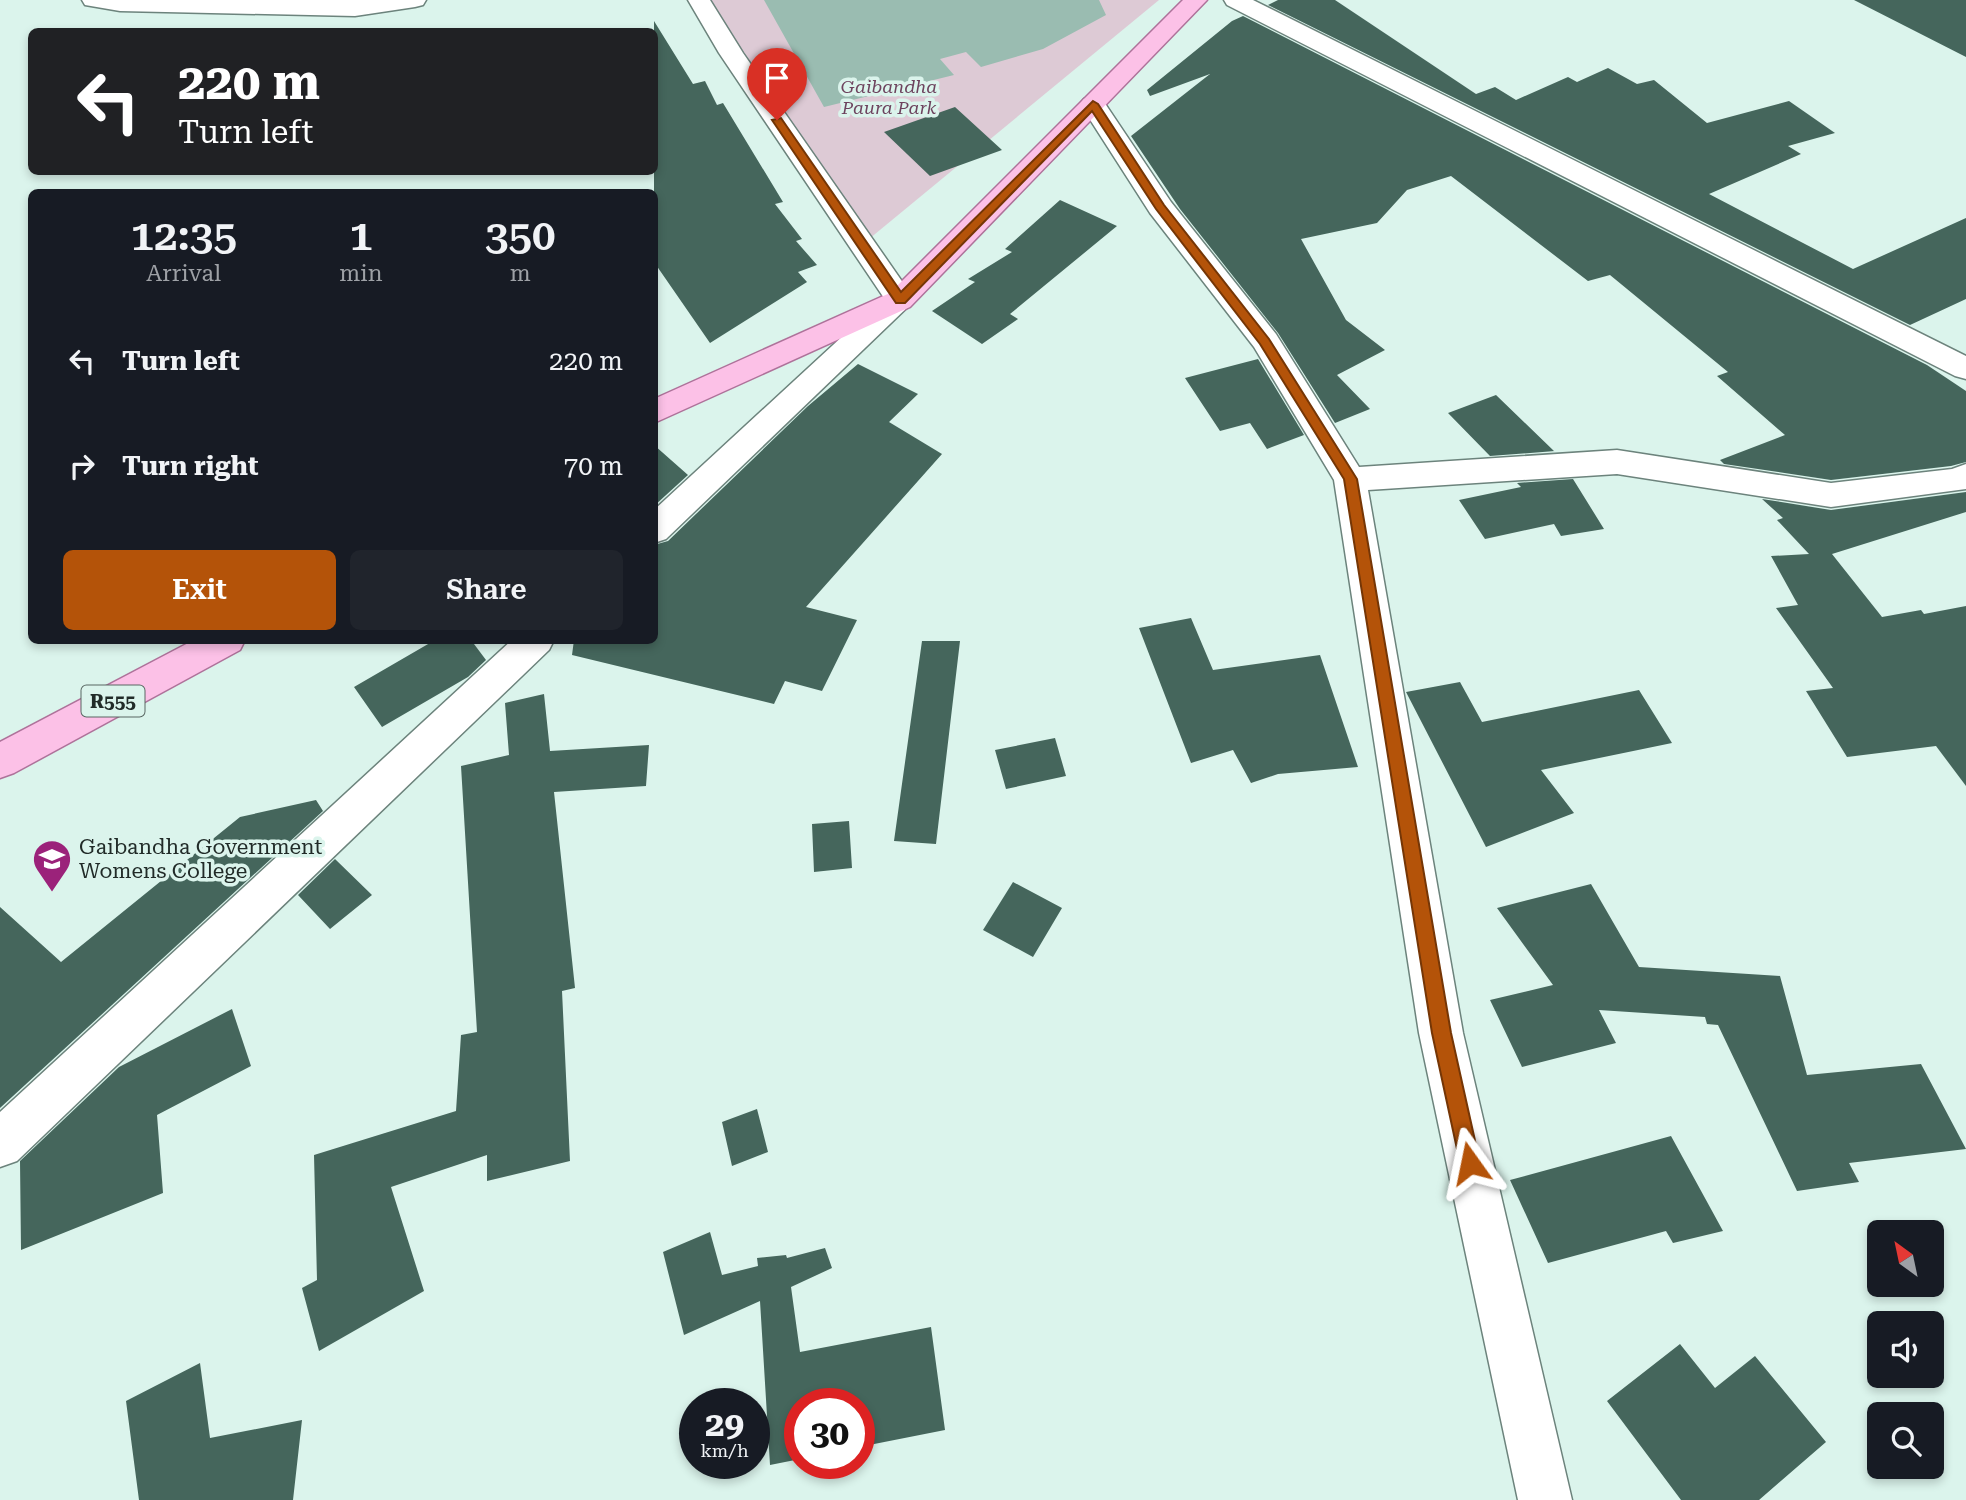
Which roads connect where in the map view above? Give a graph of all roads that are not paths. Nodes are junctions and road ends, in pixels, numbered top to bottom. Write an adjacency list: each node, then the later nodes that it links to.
1 (93, 0): 2 (street)
2 (415, 0)
3 (699, 0): 7 (street)
4 (1196, 0): 6 (main road)
5 (1235, 0): 8 (street)
6 (1093, 104): 7 (main road); 11 (street)
7 (900, 300): 9 (main road); 12 (street)
8 (1966, 369)
9 (658, 410)
10 (1966, 476): 11 (street)
11 (1350, 479): 17 (street)
12 (658, 526)
13 (219, 644): 15 (main road, R555)
14 (532, 644): 16 (street)
15 (0, 761)
16 (0, 1144)
17 (1545, 1500)

